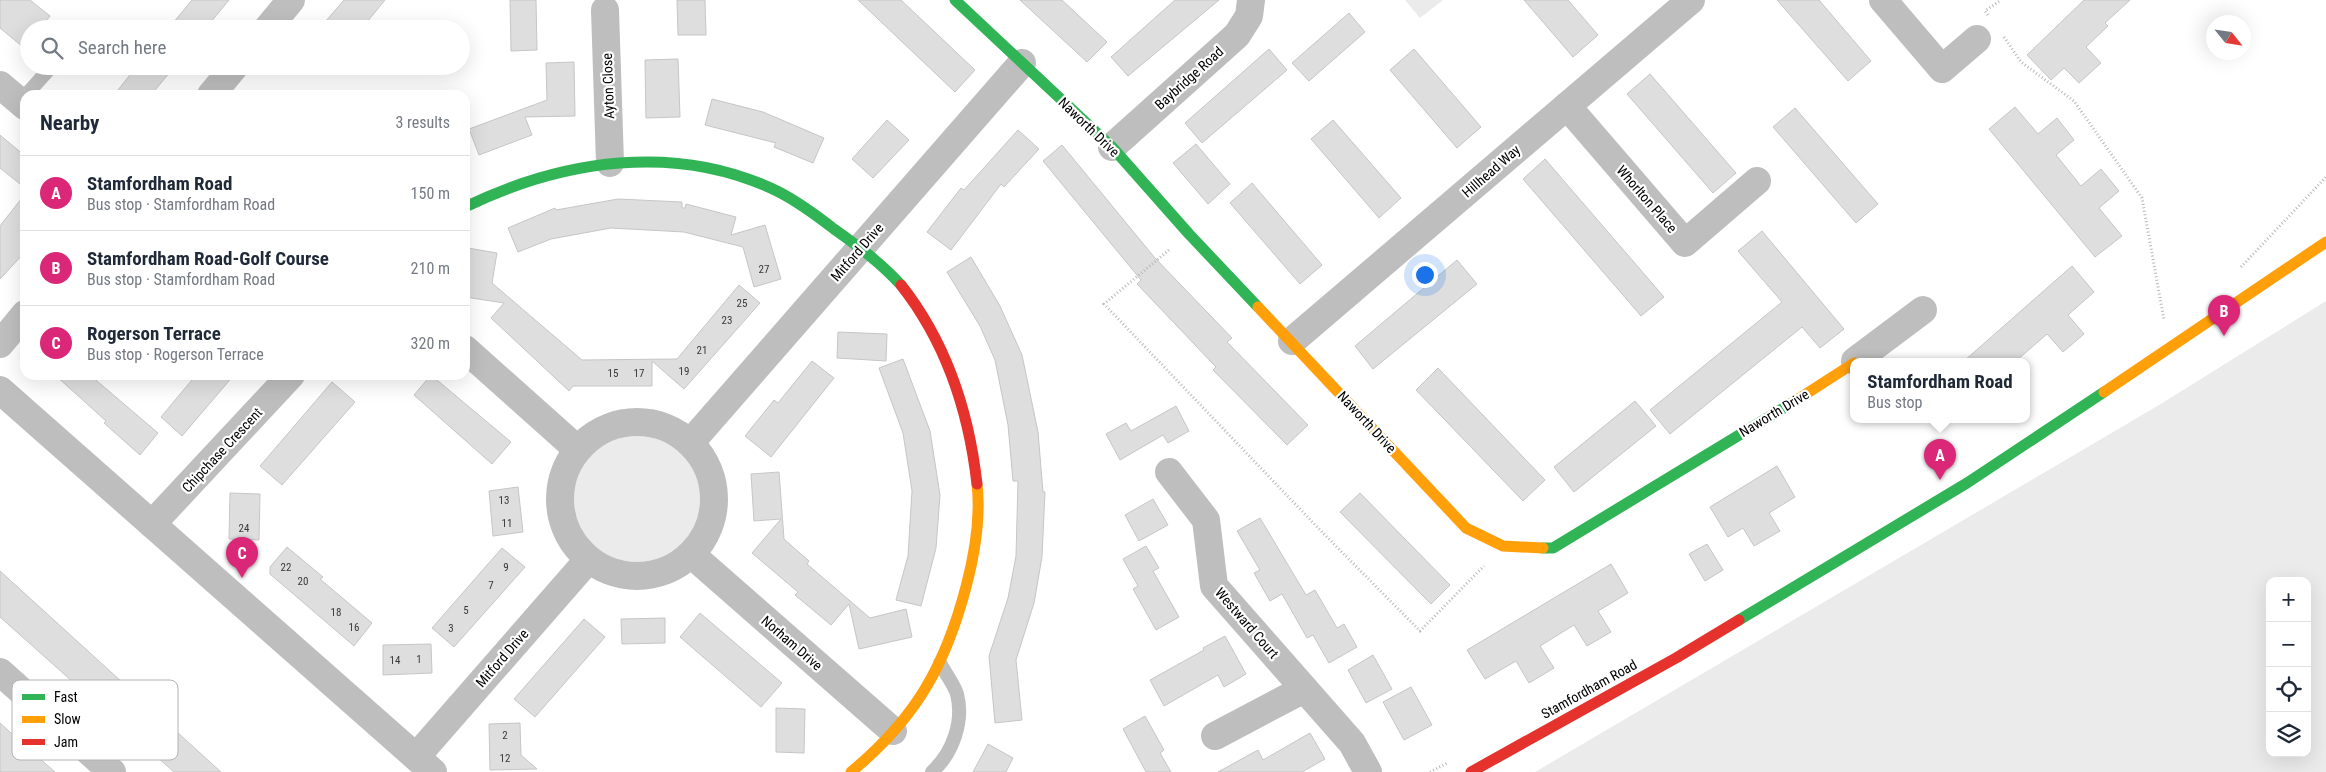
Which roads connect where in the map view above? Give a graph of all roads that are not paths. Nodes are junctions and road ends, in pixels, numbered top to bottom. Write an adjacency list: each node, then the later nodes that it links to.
1 (291, 0): 7 (street)
2 (955, 0): 9 (street, Naworth Drive)
3 (1251, 0): 15 (street, Baybridge Road)
4 (1691, 0): 14 (street, Hillhead Way)
5 (1883, 0): 8 (street)
6 (605, 10): 16 (street, Ayton Close)
7 (274, 20)
8 (1990, 31)
9 (1022, 63): 15 (street, Naworth Drive); 20 (street, Mitford Drive)
10 (42, 75): 12 (lane)
11 (228, 75): 13 (street)
12 (26, 90)
13 (215, 90)
14 (1567, 106): 17 (street, Whorlton Place); 23 (street, Hillhead Way)
15 (1112, 147): 23 (street, Naworth Drive)
16 (610, 163): 18 (street); 20 (street)
17 (1757, 181)
18 (470, 204)
19 (2326, 242): 48 (street, Stamfordham Road)
20 (861, 248): 30 (street, Mitford Drive); 36 (street)
21 (1923, 310): 26 (street, Naworth Drive)
22 (20, 320): 24 (street)
23 (1292, 341): 27 (street, Naworth Drive)
24 (0, 344)
25 (470, 353): 31 (street)
26 (1860, 358)
27 (1850, 366)
28 (286, 380): 33 (street, Chipchase Crescent)
29 (0, 390): 33 (street)
30 (691, 442): 31 (street); 34 (street)
31 (577, 449): 35 (street)
32 (1169, 472): 39 (street, Westward Court)
33 (152, 524): 43 (street)
34 (692, 555): 35 (street); 40 (street, Norham Drive)
35 (588, 560): 43 (street, Mitford Drive)
36 (940, 663): 40 (street); 46 (lane)
37 (0, 672): 38 (street)
38 (12, 683)
39 (1304, 689): 41 (street); 47 (street, Westward Court)
40 (893, 731): 45 (street)
41 (1215, 736)
42 (99, 760): 44 (street)
43 (424, 764)
44 (112, 772)
45 (851, 772)
46 (932, 772)
47 (1368, 772)
48 (1471, 772)

